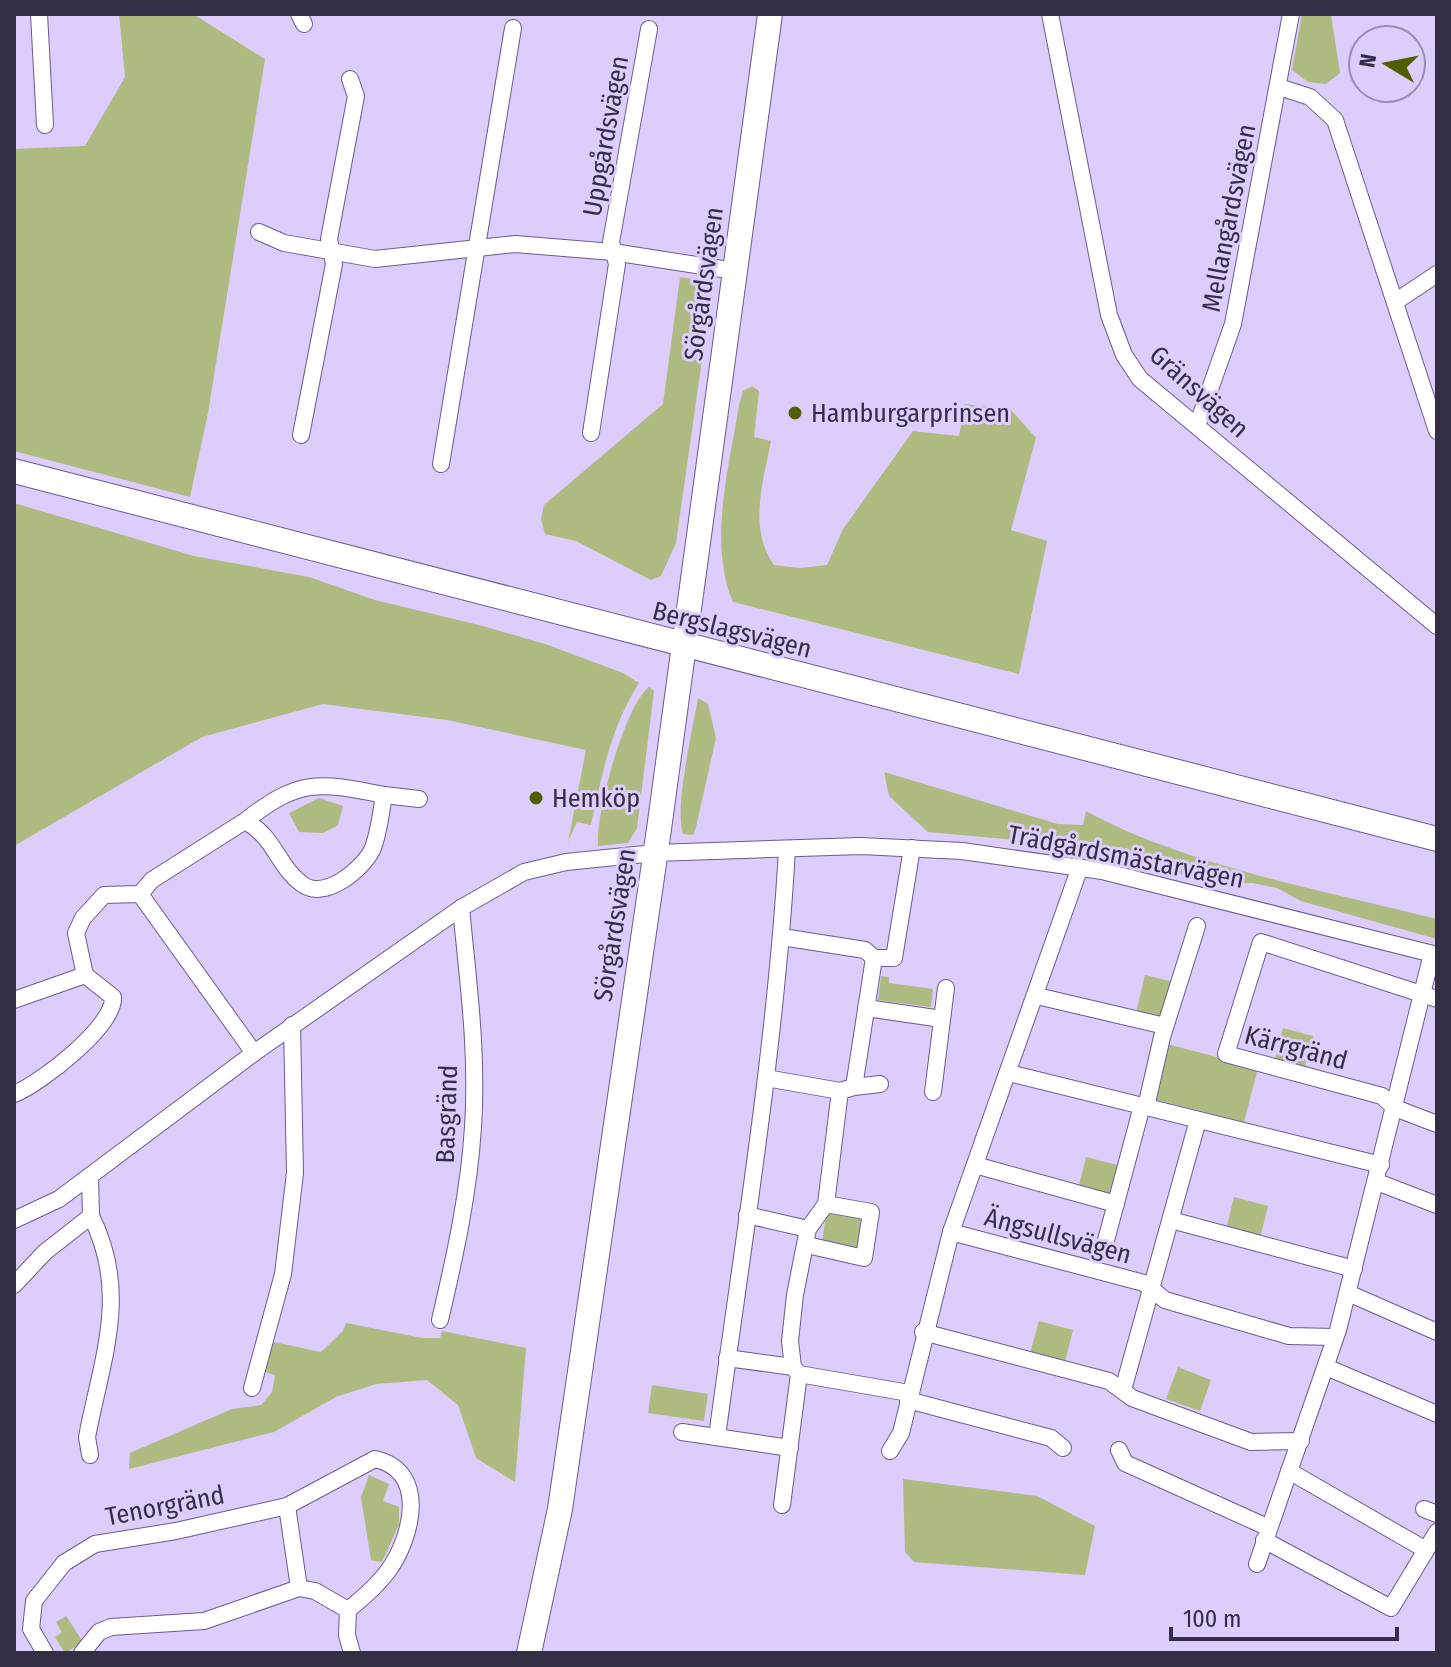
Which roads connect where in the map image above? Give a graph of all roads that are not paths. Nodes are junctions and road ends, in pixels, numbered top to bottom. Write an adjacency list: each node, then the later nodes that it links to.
1 (39, 14): 9 (street)
2 (770, 14): 14 (street, Sörgårdsvägen)
3 (1050, 14): 17 (street, Gränsvägen)
4 (1291, 14): 8 (street, Mellangårdsvägen)
5 (513, 28): 11 (street)
6 (649, 29): 13 (street, Uppgårdsvägen)
7 (350, 79): 12 (street)
8 (1279, 87): 16 (street); 17 (street, Mellangårdsvägen)
9 (45, 125)
10 (259, 232): 12 (street, Uppgårdsvägen)
11 (475, 248): 12 (street, Uppgårdsvägen); 13 (street, Uppgårdsvägen); 21 (street)
12 (332, 251): 20 (street)
13 (613, 252): 14 (street, Uppgårdsvägen); 19 (street, Uppgårdsvägen)
14 (735, 271): 24 (street, Sörgårdsvägen)
15 (1437, 274): 16 (street)
16 (1395, 302): 18 (street)
17 (1197, 426): 23 (street, Gränsvägen)
18 (1437, 431)
19 (591, 433)
20 (301, 435)
21 (441, 464)
22 (14, 471): 24 (street, Bergslagsvägen)
23 (1437, 626)
24 (682, 646): 28 (street, Bergslagsvägen); 31 (street, Sörgårdsvägen)
25 (384, 795): 26 (street); 27 (street); 27 (street)
26 (419, 799)
27 (245, 821): 33 (street)
28 (1437, 839)
29 (912, 848): 30 (street, Trädgårdsmästarvägen); 32 (street, Trädgårdsmästarvägen); 38 (street)
30 (787, 849): 31 (street, Trädgårdsmästarvägen); 36 (street)
31 (655, 853): 34 (street); 107 (street, Sörgårdsvägen)
32 (1080, 867): 37 (street, Trädgårdsmästarvägen); 41 (street, Ängsullsvägen)
33 (140, 894): 39 (street); 48 (street)
34 (461, 908): 46 (street); 76 (street, Basgränd)
35 (1197, 926): 47 (street, Ängsullsvägen)
36 (782, 937): 38 (street); 50 (street)
37 (1435, 954): 42 (street)
38 (874, 958): 44 (street)
39 (85, 975): 43 (street); 54 (street)
40 (946, 988): 45 (street)
41 (1037, 996): 47 (street); 49 (street, Ängsullsvägen)
42 (1430, 997): 56 (street); 56 (street, Kärrgränd)
43 (14, 1000)
44 (866, 1008): 45 (street); 52 (street)
45 (942, 1019): 53 (street)
46 (292, 1025): 48 (street); 83 (street)
47 (1165, 1026): 55 (street, Ängsullsvägen)
48 (254, 1053): 61 (street)
49 (1009, 1073): 55 (street); 59 (street, Ängsullsvägen)
50 (766, 1078): 52 (street); 65 (street)
51 (880, 1084): 52 (street)
52 (847, 1089): 62 (street)
53 (933, 1092)
54 (14, 1094)
55 (1144, 1106): 57 (street); 63 (street, Ängsullsvägen)
56 (1395, 1108): 58 (street, Kärrgränd); 60 (street)
57 (1198, 1120): 60 (street); 68 (street)
58 (1437, 1124)
59 (975, 1165): 63 (street, Ängsullsvägen); 69 (street, Ängsullsvägen)
60 (1379, 1173): 64 (street); 72 (street)
61 (90, 1176): 66 (street); 67 (street)
62 (826, 1204): 70 (street); 70 (street)
63 (1116, 1204): 71 (street, Ängsullsvägen)
64 (1437, 1205)
65 (747, 1215): 70 (street); 80 (street)
66 (91, 1216): 73 (street); 94 (street)
67 (14, 1220)
68 (1171, 1220): 72 (street); 74 (street)
69 (951, 1232): 74 (street, Ängsullsvägen); 77 (street, Ängsullsvägen)
70 (807, 1237): 82 (street)
71 (1105, 1244)
72 (1354, 1269): 75 (street)
73 (14, 1285)
74 (1152, 1288): 79 (street); 84 (street)
75 (1348, 1293): 78 (street); 79 (street)
76 (440, 1320)
77 (923, 1332): 84 (street); 85 (street, Ängsullsvägen)
78 (1437, 1332)
79 (1335, 1337): 81 (street)
80 (727, 1358): 82 (street); 88 (street)
81 (1326, 1367): 86 (street); 89 (street)
82 (796, 1370): 85 (street); 90 (street)
83 (252, 1388)
84 (1123, 1390): 89 (street)
85 (908, 1397): 91 (street); 93 (street, Ängsullsvägen)
86 (1437, 1414)
87 (682, 1432): 88 (street)
88 (717, 1437): 90 (street)
89 (1301, 1441): 95 (street)
90 (790, 1448): 96 (street)
91 (1063, 1448)
92 (1119, 1450): 99 (street)
93 (890, 1451)
94 (90, 1455)
95 (1289, 1471): 99 (street); 100 (street)
96 (782, 1505)
97 (287, 1506): 102 (street); 103 (street, Tenorgränd); 104 (street, Tenorgränd)
98 (1437, 1532): 100 (street)
99 (1266, 1533): 100 (street); 101 (street)
100 (1426, 1550)
101 (1257, 1564)
102 (299, 1588): 103 (street); 105 (street)
103 (348, 1610): 106 (street)
104 (45, 1653)
105 (82, 1653)
106 (352, 1653)
107 (529, 1653)

